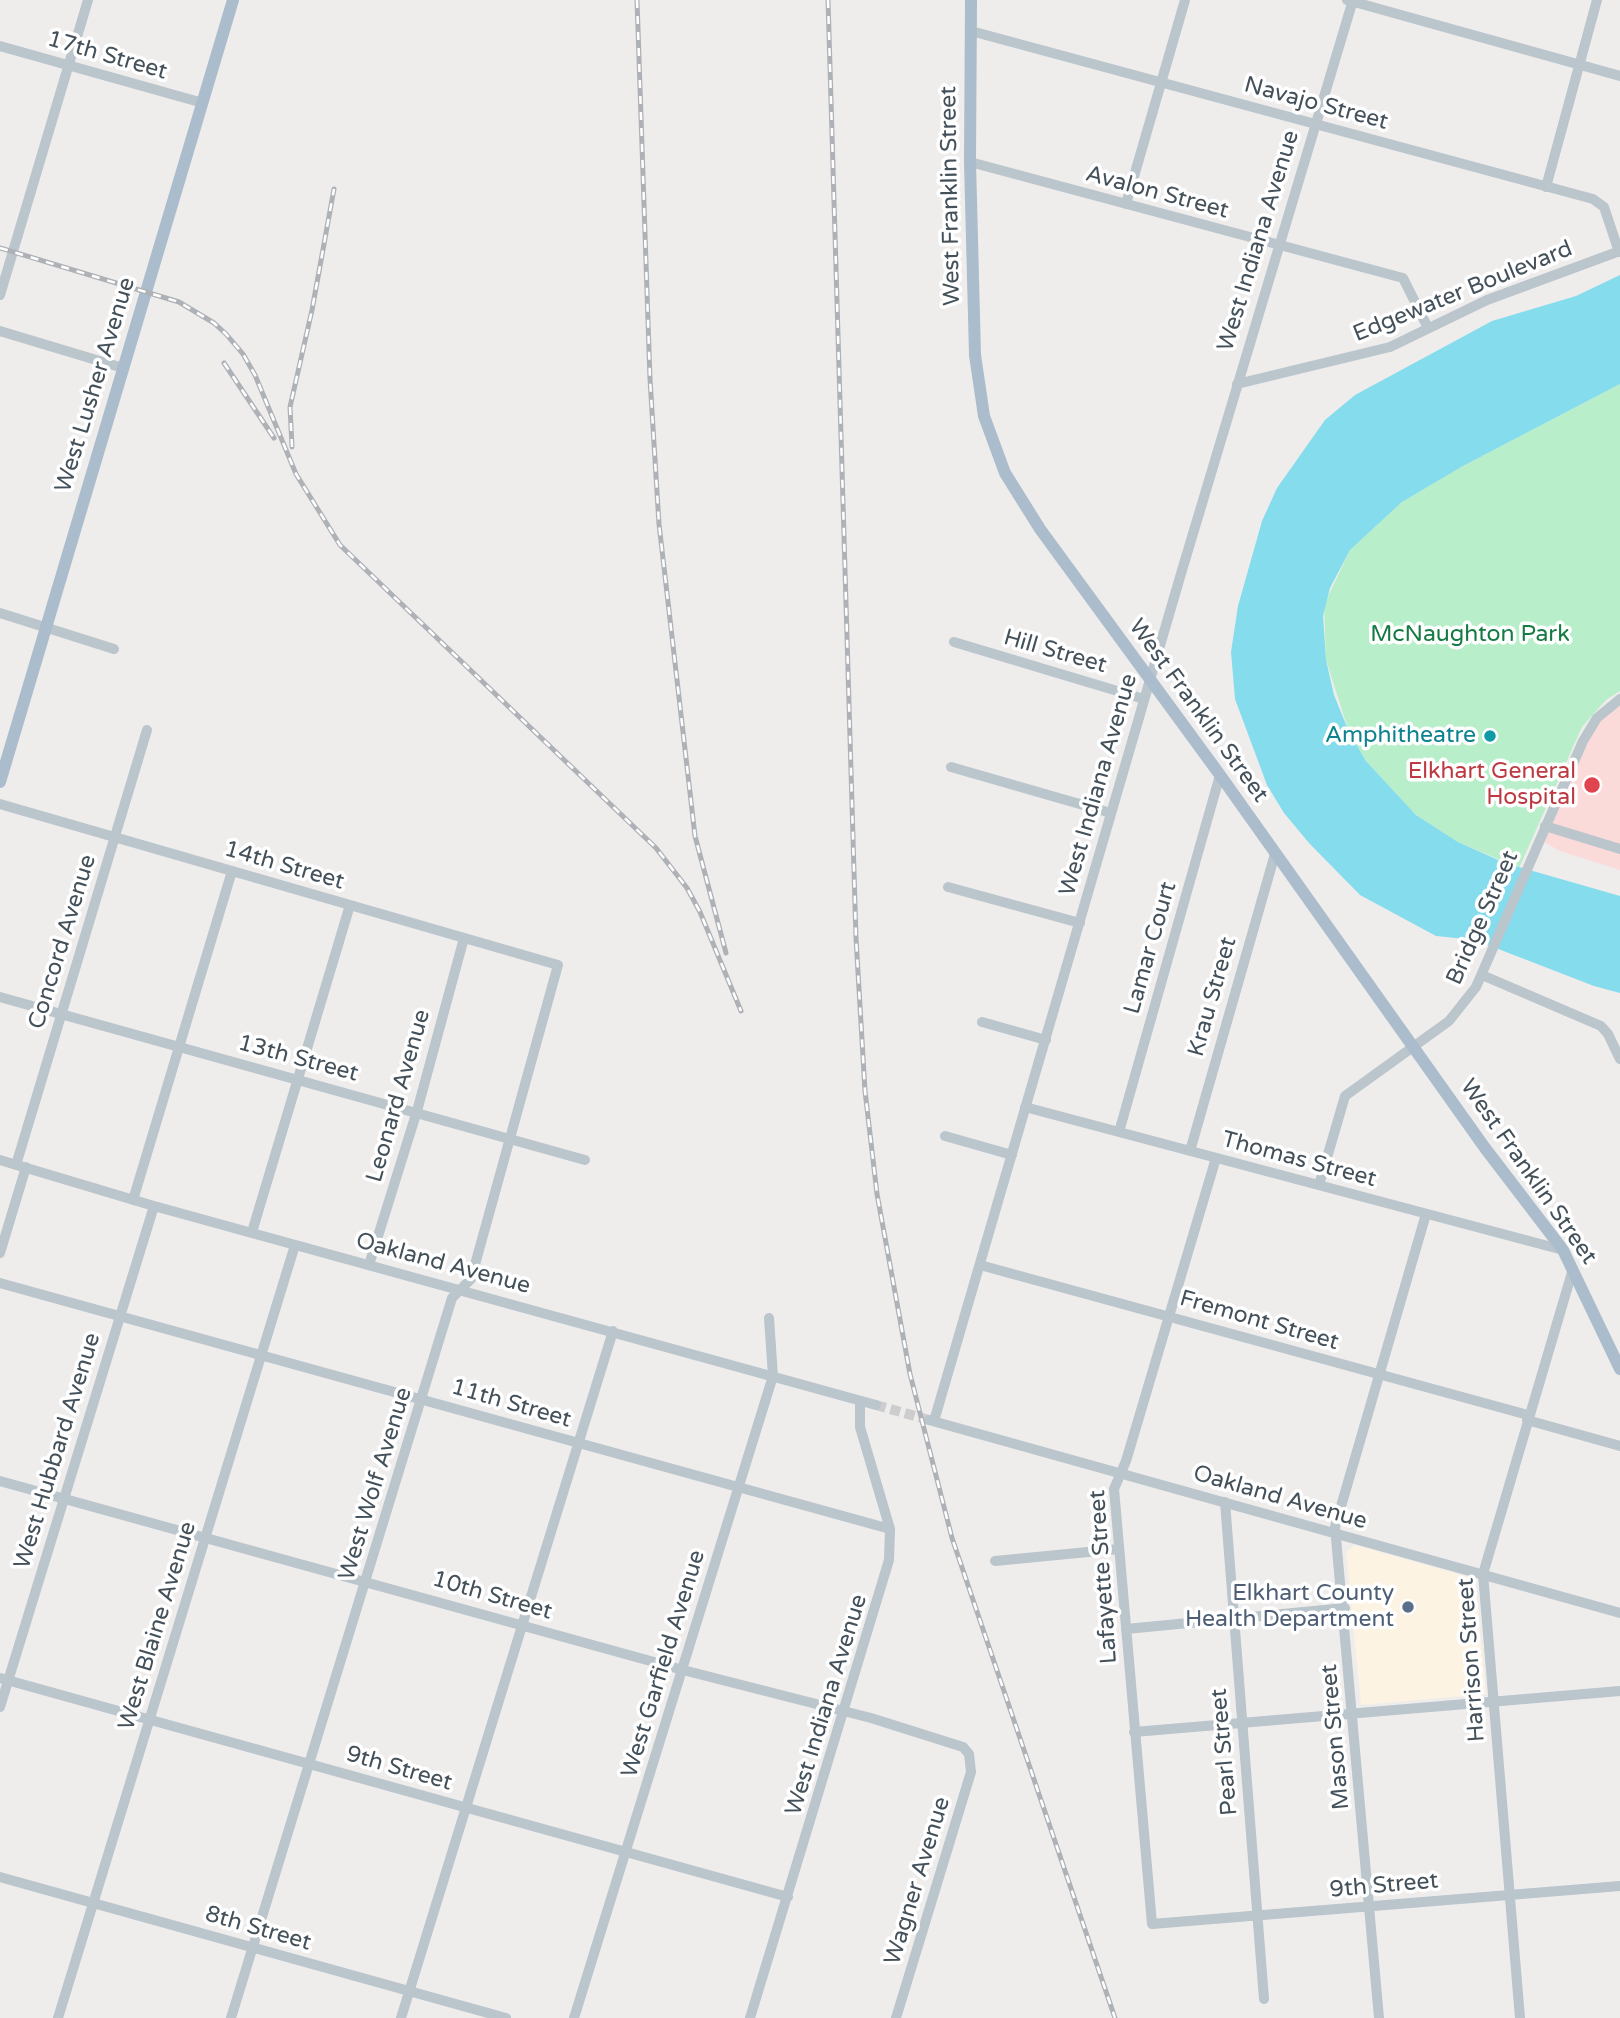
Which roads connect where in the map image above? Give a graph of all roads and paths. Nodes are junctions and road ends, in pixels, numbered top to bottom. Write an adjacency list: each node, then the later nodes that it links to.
1 (88, 0): 10 (street)
2 (233, 0): 13 (main road, West Lusher Avenue)
3 (971, 0): 7 (main road, West Franklin Street)
4 (1185, 0): 12 (street)
5 (1597, 0): 9 (street)
6 (1350, 1): 9 (street); 14 (street, West Indiana Avenue)
7 (971, 31): 12 (street, Navajo Street); 15 (main road, West Franklin Street)
8 (0, 46): 10 (street, 17th Street)
9 (1580, 64): 11 (street); 16 (street)
10 (69, 65): 13 (street, 17th Street); 20 (street)
11 (1620, 76)
12 (1161, 83): 14 (street, Navajo Street); 17 (street)
13 (203, 103): 23 (main road, West Lusher Avenue)
14 (1315, 123): 16 (street, Navajo Street); 18 (street, West Indiana Avenue)
15 (970, 162): 17 (street, Avalon Street); 29 (main road, West Franklin Street)
16 (1546, 187): 19 (street, Navajo Street)
17 (1126, 204): 18 (street, Avalon Street)
18 (1278, 246): 21 (street, Avalon Street); 24 (street, West Indiana Avenue)
19 (1620, 252): 21 (street, Edgewater Boulevard)
20 (0, 295)
21 (1428, 328): 24 (street, Edgewater Boulevard)
22 (0, 331): 23 (street)
23 (123, 368): 26 (main road, West Lusher Avenue)
24 (1237, 384): 29 (street, West Indiana Avenue)
25 (0, 613): 26 (street)
26 (46, 627): 28 (street); 35 (main road, West Lusher Avenue)
27 (954, 642): 30 (street, Hill Street)
28 (114, 649)
29 (1150, 680): 30 (street, West Indiana Avenue); 34 (main road, West Franklin Street)
30 (1144, 699): 37 (street, West Indiana Avenue)
31 (1620, 699): 38 (street, Bridge Street)
32 (146, 730): 39 (street, Concord Avenue)
33 (951, 767): 37 (street)
34 (1220, 775): 41 (main road, West Franklin Street); 59 (street, Lamar Court)
35 (0, 782)
36 (0, 804): 39 (street, 14th Street)
37 (1111, 813): 45 (street, West Indiana Avenue)
38 (1545, 826): 40 (street); 48 (street, Bridge Street)
39 (114, 837): 42 (street, 14th Street); 50 (street, Concord Avenue)
40 (1620, 849)
41 (1275, 854): 53 (main road, West Franklin Street); 62 (street, Krau Street)
42 (232, 871): 44 (street, 14th Street); 54 (street)
43 (948, 887): 45 (street)
44 (350, 905): 46 (street, 14th Street); 56 (street)
45 (1080, 923): 52 (street, West Indiana Avenue)
46 (464, 938): 47 (street, 14th Street); 58 (street, Leonard Avenue)
47 (558, 965): 61 (street, West Wolf Avenue)
48 (1482, 975): 53 (street, Bridge Street); 55 (street)
49 (0, 997): 50 (street, 13th Street)
50 (61, 1013): 54 (street, 13th Street); 67 (street, Concord Avenue)
51 (982, 1022): 52 (street)
52 (1046, 1040): 57 (street, West Indiana Avenue)
53 (1414, 1045): 68 (street, Bridge Street); 74 (main road, West Franklin Street)
54 (179, 1046): 56 (street, 13th Street); 69 (street)
55 (1620, 1059)
56 (298, 1079): 58 (street, 13th Street); 72 (street)
57 (1025, 1107): 59 (street, Thomas Street); 63 (street, West Indiana Avenue)
58 (417, 1111): 61 (street, 13th Street); 76 (street, Leonard Avenue)
59 (1119, 1132): 62 (street, Thomas Street)
60 (945, 1136): 63 (street)
61 (510, 1139): 66 (street, 13th Street); 80 (street, West Wolf Avenue)
62 (1190, 1152): 64 (street, Thomas Street)
63 (1012, 1155): 77 (street, West Indiana Avenue)
64 (1216, 1158): 68 (street, Thomas Street); 81 (street, Lafayette Street)
65 (0, 1160): 67 (street, Oakland Avenue)
66 (585, 1160)
67 (21, 1166): 69 (street, Oakland Avenue); 75 (street, Concord Avenue)
68 (1319, 1185): 71 (street, Thomas Street)
69 (133, 1200): 70 (street, Oakland Avenue)
70 (154, 1206): 72 (street, Oakland Avenue); 82 (street, West Hubbard Avenue)
71 (1426, 1214): 74 (street, Thomas Street); 87 (street, Mason Street)
72 (252, 1232): 73 (street, Oakland Avenue)
73 (295, 1245): 76 (street, Oakland Avenue); 85 (street, West Blaine Avenue)
74 (1563, 1250): 78 (main road, West Franklin Street)
75 (0, 1253)
76 (369, 1265): 80 (street, Oakland Avenue)
77 (979, 1265): 81 (street, Fremont Street); 93 (street, West Indiana Avenue)
78 (1573, 1269): 86 (main road, West Franklin Street); 92 (street, Harrison Street)
79 (0, 1283): 82 (street, 11th Street)
80 (461, 1288): 84 (street, Oakland Avenue); 89 (street, West Wolf Avenue)
81 (1170, 1315): 87 (street, Fremont Street); 96 (street, Lafayette Street)
82 (120, 1316): 85 (street, 11th Street); 99 (street, West Hubbard Avenue)
83 (769, 1318): 88 (street, West Garfield Avenue)
84 (613, 1331): 88 (street, Oakland Avenue); 94 (street)
85 (261, 1355): 89 (street, 11th Street); 103 (street, West Blaine Avenue)
86 (1620, 1369)
87 (1379, 1374): 92 (street, Fremont Street); 102 (street, Mason Street)
88 (773, 1376): 90 (street, Oakland Avenue); 98 (street, West Garfield Avenue)
89 (422, 1398): 94 (street, 11th Street); 107 (street, West Wolf Avenue)
90 (860, 1401): 91 (street, Oakland Avenue); 101 (street, West Indiana Avenue)
91 (876, 1405)
92 (1528, 1417): 95 (street, Fremont Street); 106 (street, Harrison Street)
93 (932, 1421): 96 (street, Oakland Avenue)
94 (578, 1443): 98 (street, 11th Street); 111 (street)
95 (1620, 1446)
96 (1120, 1473): 100 (street, Oakland Avenue); 104 (street, Lafayette Street)
97 (0, 1482): 99 (street, 10th Street)
98 (739, 1487): 101 (street, 11th Street); 113 (street, West Garfield Avenue)
99 (64, 1498): 103 (street, 10th Street); 114 (street, West Hubbard Avenue)
100 (1225, 1502): 102 (street, Oakland Avenue); 110 (street, Pearl Street)
101 (890, 1529): 118 (street, West Indiana Avenue)
102 (1336, 1533): 106 (street, Oakland Avenue); 108 (street, Mason Street)
103 (206, 1536): 107 (street, 10th Street); 120 (street, West Blaine Avenue)
104 (1119, 1549): 105 (street); 112 (street, Lafayette Street)
105 (995, 1561)
106 (1483, 1574): 109 (street, Oakland Avenue); 116 (street, Harrison Street)
107 (366, 1581): 111 (street, 10th Street); 124 (street, West Wolf Avenue)
108 (1345, 1608): 110 (street); 119 (street, Mason Street)
109 (1620, 1613)
110 (1233, 1617): 112 (street); 121 (street, Pearl Street)
111 (522, 1624): 113 (street, 10th Street); 125 (street)
112 (1126, 1629): 122 (street, Lafayette Street)
113 (683, 1670): 118 (street, 10th Street); 126 (street, West Garfield Avenue)
114 (4, 1679): 117 (street, West Hubbard Avenue); 120 (street, 9th Street)
115 (1620, 1691): 116 (street)
116 (1494, 1700): 119 (street); 129 (street, Harrison Street)
117 (0, 1707)
118 (845, 1713): 123 (street, 10th Street); 130 (street, West Indiana Avenue)
119 (1353, 1713): 121 (street); 132 (street, Mason Street)
120 (150, 1719): 124 (street, 9th Street); 131 (street, West Blaine Avenue)
121 (1242, 1722): 122 (street); 133 (street, Pearl Street)
122 (1135, 1732): 134 (street, Lafayette Street)
123 (970, 1755): 144 (street, Wagner Avenue)
124 (310, 1763): 125 (street, 9th Street); 135 (street, West Wolf Avenue)
125 (466, 1809): 126 (street, 9th Street); 136 (street)
126 (626, 1853): 130 (street, 9th Street); 142 (street, West Garfield Avenue)
127 (0, 1877): 131 (street, 8th Street)
128 (1620, 1886): 129 (street, 9th Street)
129 (1509, 1896): 132 (street, 9th Street); 146 (street, Harrison Street)
130 (788, 1897): 143 (street, West Indiana Avenue)
131 (94, 1903): 135 (street, 8th Street); 138 (street, West Blaine Avenue)
132 (1370, 1906): 133 (street, 9th Street); 145 (street, Mason Street)
133 (1258, 1916): 134 (street, 9th Street); 137 (street, Pearl Street)
134 (1152, 1924)
135 (253, 1947): 136 (street, 8th Street); 139 (street, West Wolf Avenue)
136 (409, 1992): 140 (street); 141 (street, 8th Street)
137 (1265, 1999)
138 (58, 2018)
139 (231, 2018)
140 (401, 2018)
141 (506, 2018)
142 (574, 2018)
143 (750, 2018)
144 (896, 2018)
145 (1379, 2018)
146 (1520, 2018)

